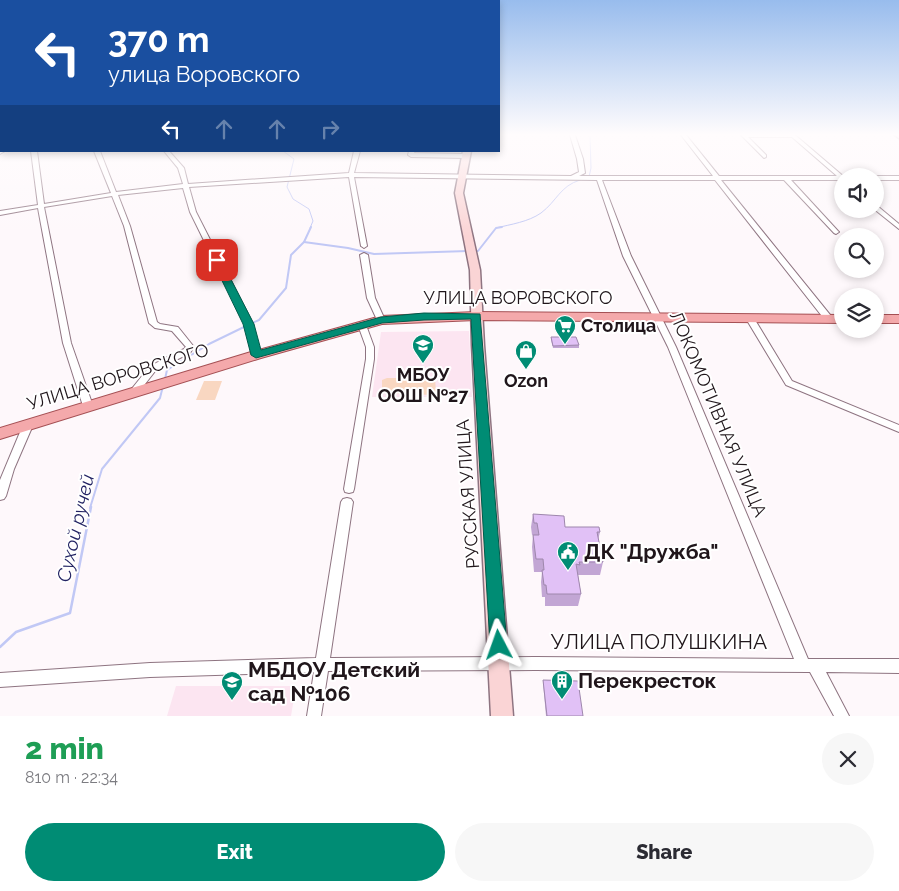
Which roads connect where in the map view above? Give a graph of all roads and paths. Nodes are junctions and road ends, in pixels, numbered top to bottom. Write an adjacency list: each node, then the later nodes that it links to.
1 (36, 168): 19 (street)
2 (103, 168): 18 (street)
3 (181, 168): 17 (street)
4 (353, 168): 8 (street)
5 (463, 168): 9 (street, РУССКАЯ УЛИЦА)
6 (582, 168): 10 (street)
7 (709, 168): 12 (street)
8 (351, 175): 9 (street); 17 (street); 24 (street)
9 (461, 177): 10 (street); 26 (street, РУССКАЯ УЛИЦА)
10 (572, 178): 11 (street)
11 (599, 178): 12 (street); 27 (street, ЛОКОМОТИВНАЯ УЛИЦА)
12 (717, 178): 13 (street); 29 (street)
13 (785, 178): 14 (street); 23 (street)
14 (834, 178)
15 (884, 178): 16 (street)
16 (899, 178)
17 (184, 186): 18 (street); 35 (street)
18 (113, 194): 19 (street); 36 (street)
19 (41, 206): 20 (street); 37 (street)
20 (0, 213)
21 (884, 214): 22 (street)
22 (899, 226)
23 (834, 230)
24 (364, 246)
25 (364, 256): 32 (street)
26 (476, 316): 27 (main road, УЛИЦА ВОРОВСКОГО); 32 (main road, УЛИЦА ВОРОВСКОГО); 42 (street, РУССКАЯ УЛИЦА)
27 (656, 317): 28 (main road, УЛИЦА ВОРОВСКОГО); 44 (street, ЛОКОМОТИВНАЯ УЛИЦА)
28 (749, 317): 29 (main road, УЛИЦА ВОРОВСКОГО); 39 (street)
29 (828, 318): 30 (main road, УЛИЦА ВОРОВСКОГО)
30 (834, 318)
31 (884, 319): 33 (main road)
32 (381, 320): 34 (main road, УЛИЦА ВОРОВСКОГО)
33 (899, 320)
34 (362, 325): 35 (main road, УЛИЦА ВОРОВСКОГО); 43 (street)
35 (256, 355): 36 (main road, УЛИЦА ВОРОВСКОГО)
36 (135, 391): 37 (main road, УЛИЦА ВОРОВСКОГО)
37 (88, 406): 38 (main road, УЛИЦА ВОРОВСКОГО)
38 (28, 425): 40 (main road, УЛИЦА ВОРОВСКОГО); 41 (street)
39 (899, 428)
40 (0, 434)
41 (0, 496)
42 (500, 662): 43 (street, УЛИЦА ПОЛУШКИНА); 44 (street, УЛИЦА ПОЛУШКИНА); 48 (street, РУССКАЯ УЛИЦА)
43 (320, 665): 46 (street, УЛИЦА ПОЛУШКИНА); 47 (street)
44 (809, 665): 45 (street, УЛИЦА ПОЛУШКИНА); 49 (street, ЛОКОМОТИВНАЯ УЛИЦА)
45 (899, 666)
46 (0, 680)
47 (314, 716)
48 (502, 716)
49 (842, 716)

